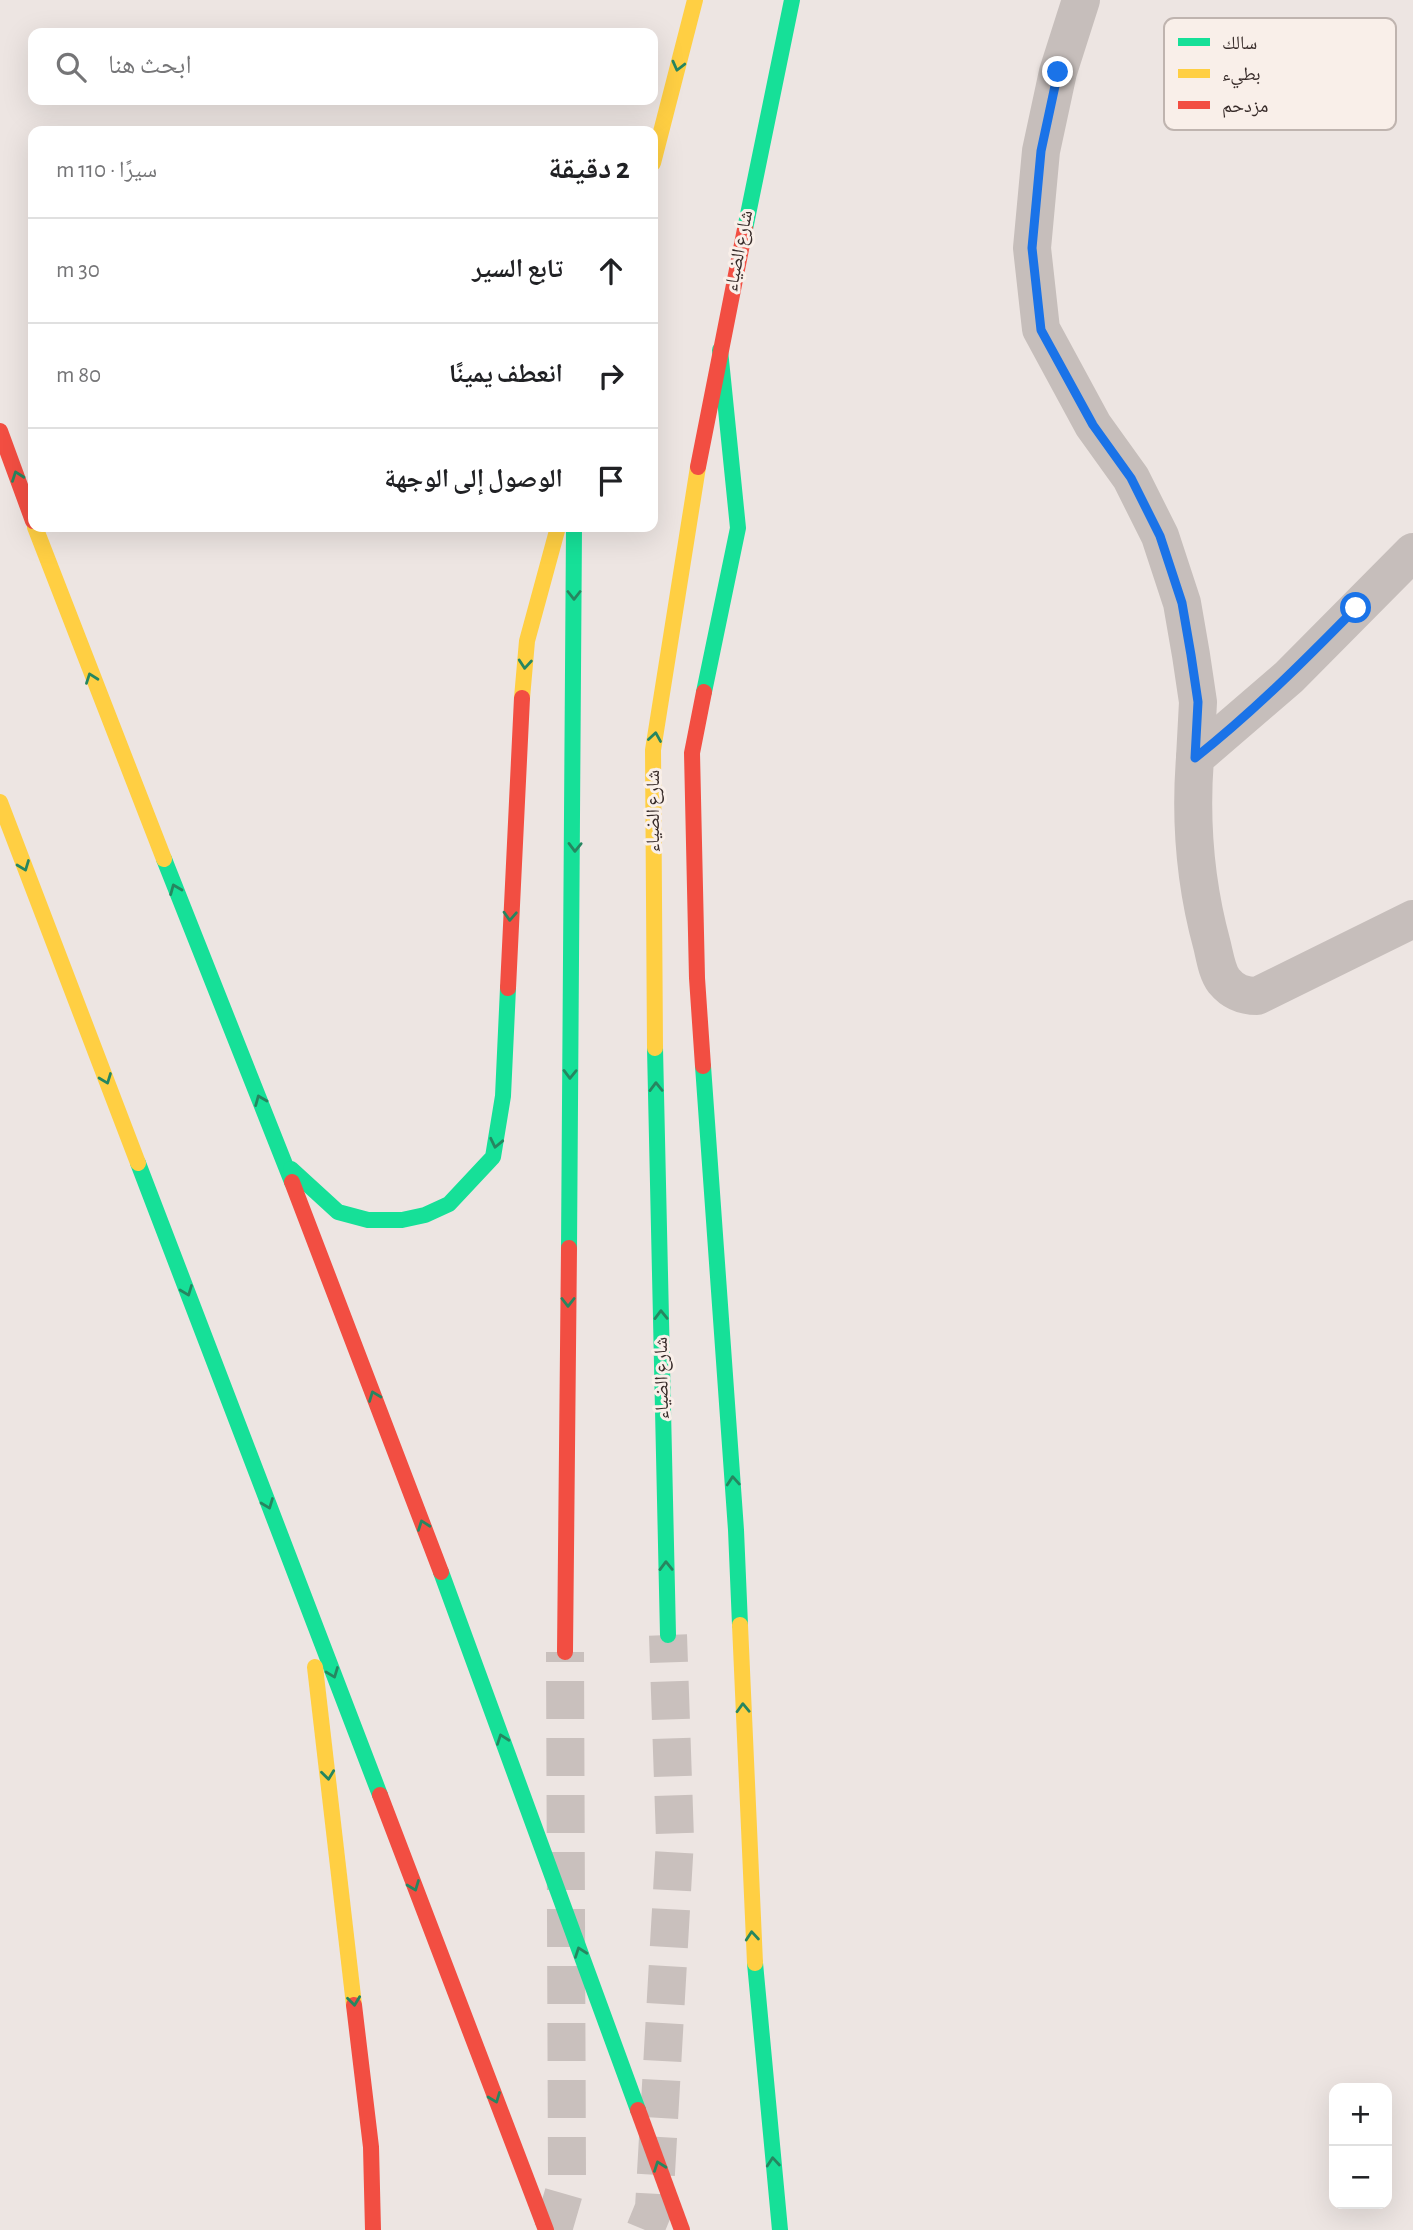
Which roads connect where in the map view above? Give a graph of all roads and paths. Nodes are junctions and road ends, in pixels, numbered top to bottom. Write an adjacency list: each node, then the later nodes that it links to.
1 (695, 0): 4 (main road, one-way to 4)
2 (792, 0): 5 (main road, شارع الضياء)
3 (1081, 0): 12 (street)
4 (658, 144)
5 (720, 350): 17 (main road, شارع الضياء, one-way to 5); 22 (main road, one-way to 5)
6 (0, 430): 7 (main road, one-way to 6)
7 (28, 507)
8 (37, 532): 15 (main road, one-way to 8)
9 (557, 532): 15 (main road, one-way to 15)
10 (574, 532): 18 (main road, one-way to 18)
11 (1413, 552): 12 (street)
12 (1195, 758): 14 (street)
13 (0, 802): 16 (main road, one-way to 16)
14 (1413, 919)
15 (285, 1164): 21 (main road, one-way to 15)
16 (308, 1609): 19 (main road, one-way to 19); 20 (main road, one-way to 20)
17 (668, 1635)
18 (565, 1652)
19 (373, 2230)
20 (546, 2230)
21 (682, 2230)
22 (780, 2230)

